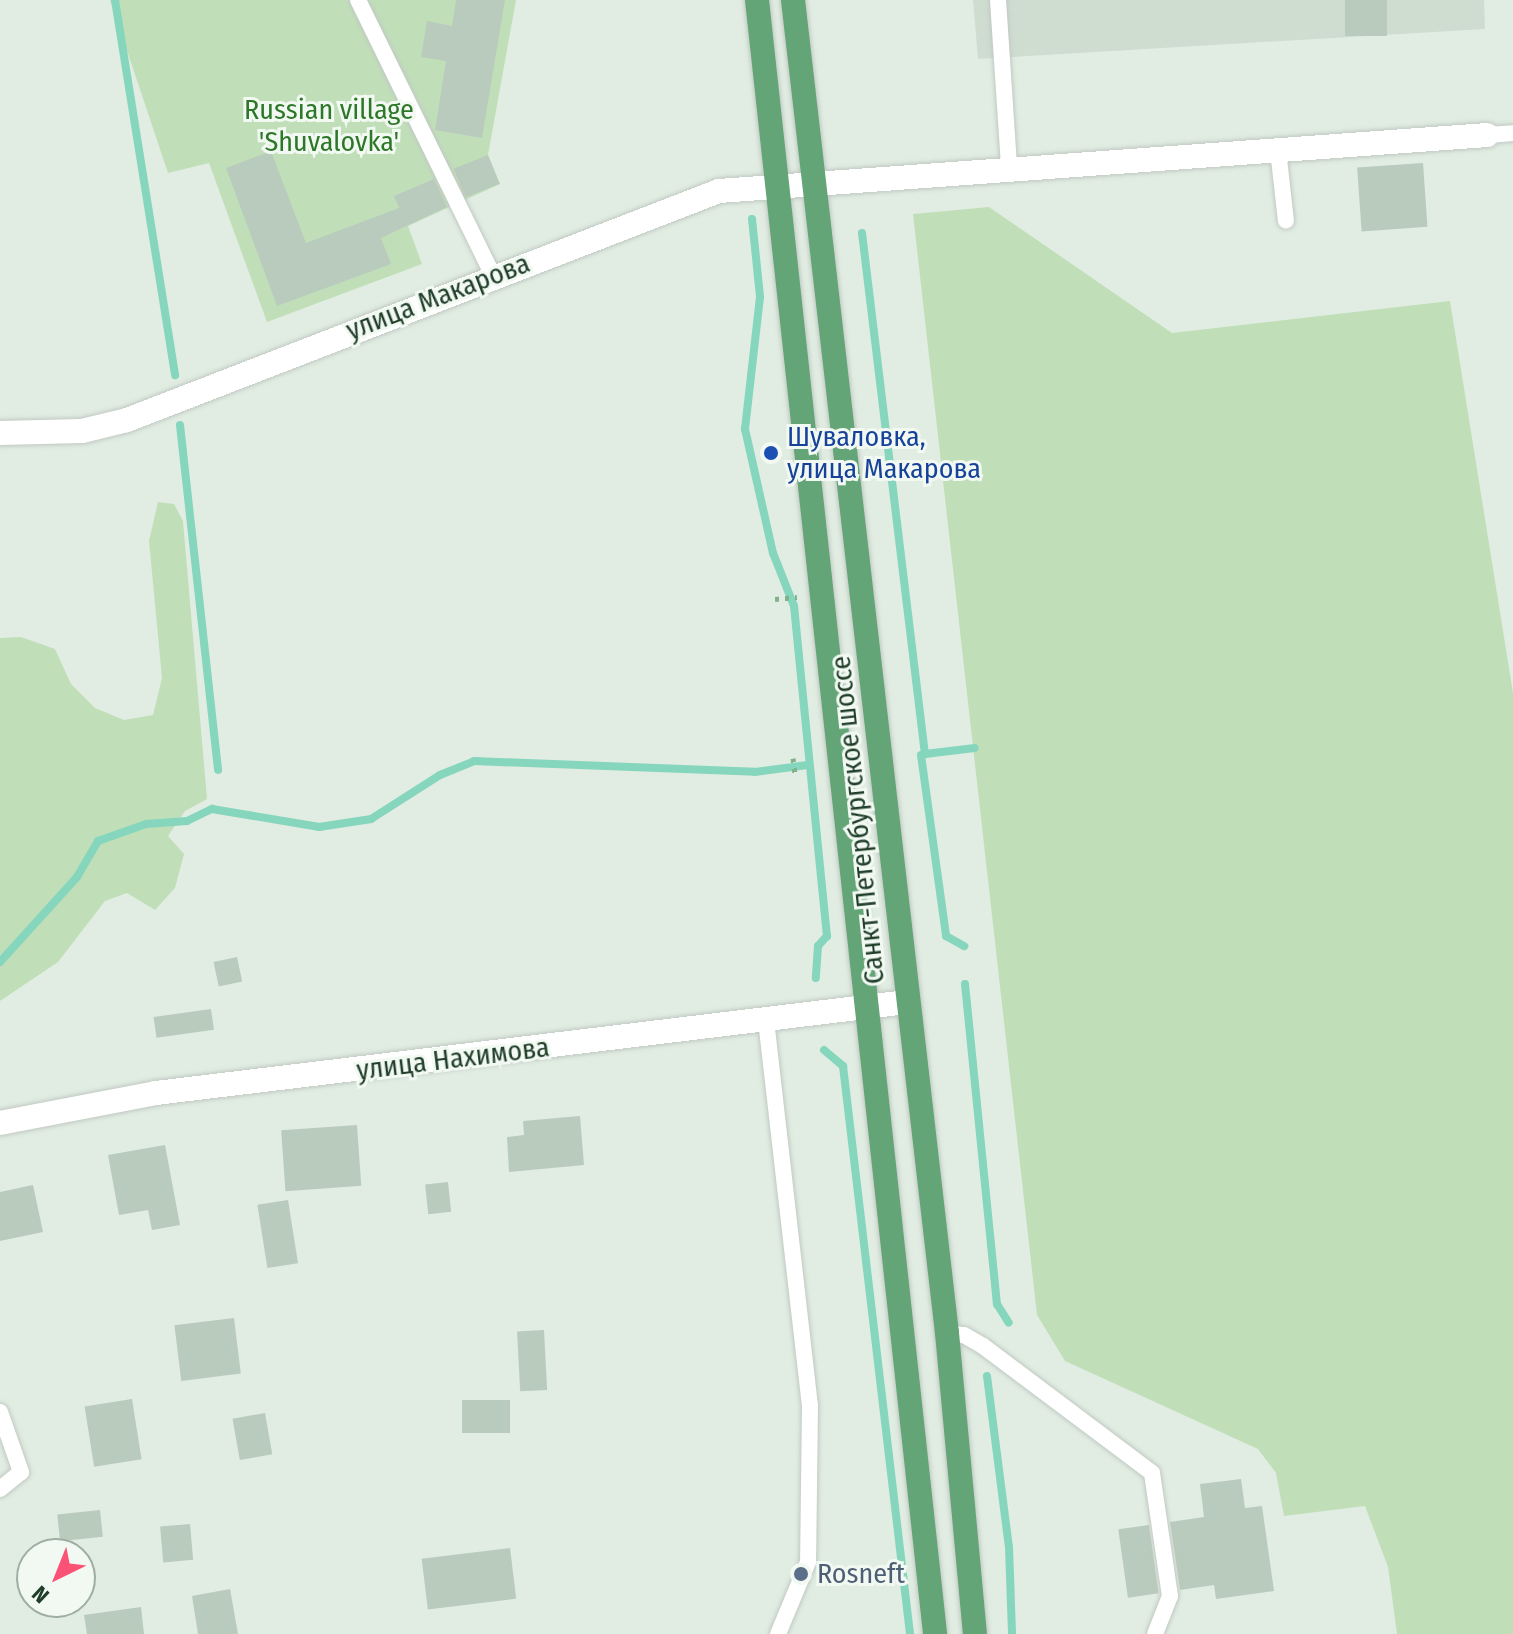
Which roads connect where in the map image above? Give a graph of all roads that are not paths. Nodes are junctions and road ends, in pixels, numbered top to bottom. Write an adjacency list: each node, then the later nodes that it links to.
1 (358, 0): 12 (lane)
2 (757, 0): 10 (main road, Санкт-Петербургское шоссе)
3 (793, 0): 9 (main road, Санкт-Петербургское шоссе)
4 (998, 0): 8 (lane)
5 (1513, 133): 6 (lane)
6 (1487, 135): 7 (street, улица Макарова)
7 (1278, 150): 8 (street, улица Макарова); 11 (lane)
8 (1009, 167): 9 (street, улица Макарова)
9 (817, 181): 10 (street, улица Макарова); 14 (main road, Санкт-Петербургское шоссе)
10 (776, 184): 12 (street, улица Макарова); 15 (main road, Санкт-Петербургское шоссе)
11 (1286, 221)
12 (493, 275): 13 (street, улица Макарова)
13 (0, 433)
14 (907, 1002): 15 (street, улица Нахимова); 18 (main road, Санкт-Петербургское шоссе)
15 (865, 1005): 16 (street, улица Нахимова); 22 (main road, Санкт-Петербургское шоссе)
16 (766, 1020): 17 (street, улица Нахимова); 21 (lane)
17 (0, 1123)
18 (947, 1333): 23 (main road, Санкт-Петербургское шоссе); 24 (lane)
19 (0, 1412): 20 (lane)
20 (0, 1489)
21 (778, 1634)
22 (935, 1634)
23 (975, 1634)
24 (1155, 1634)

